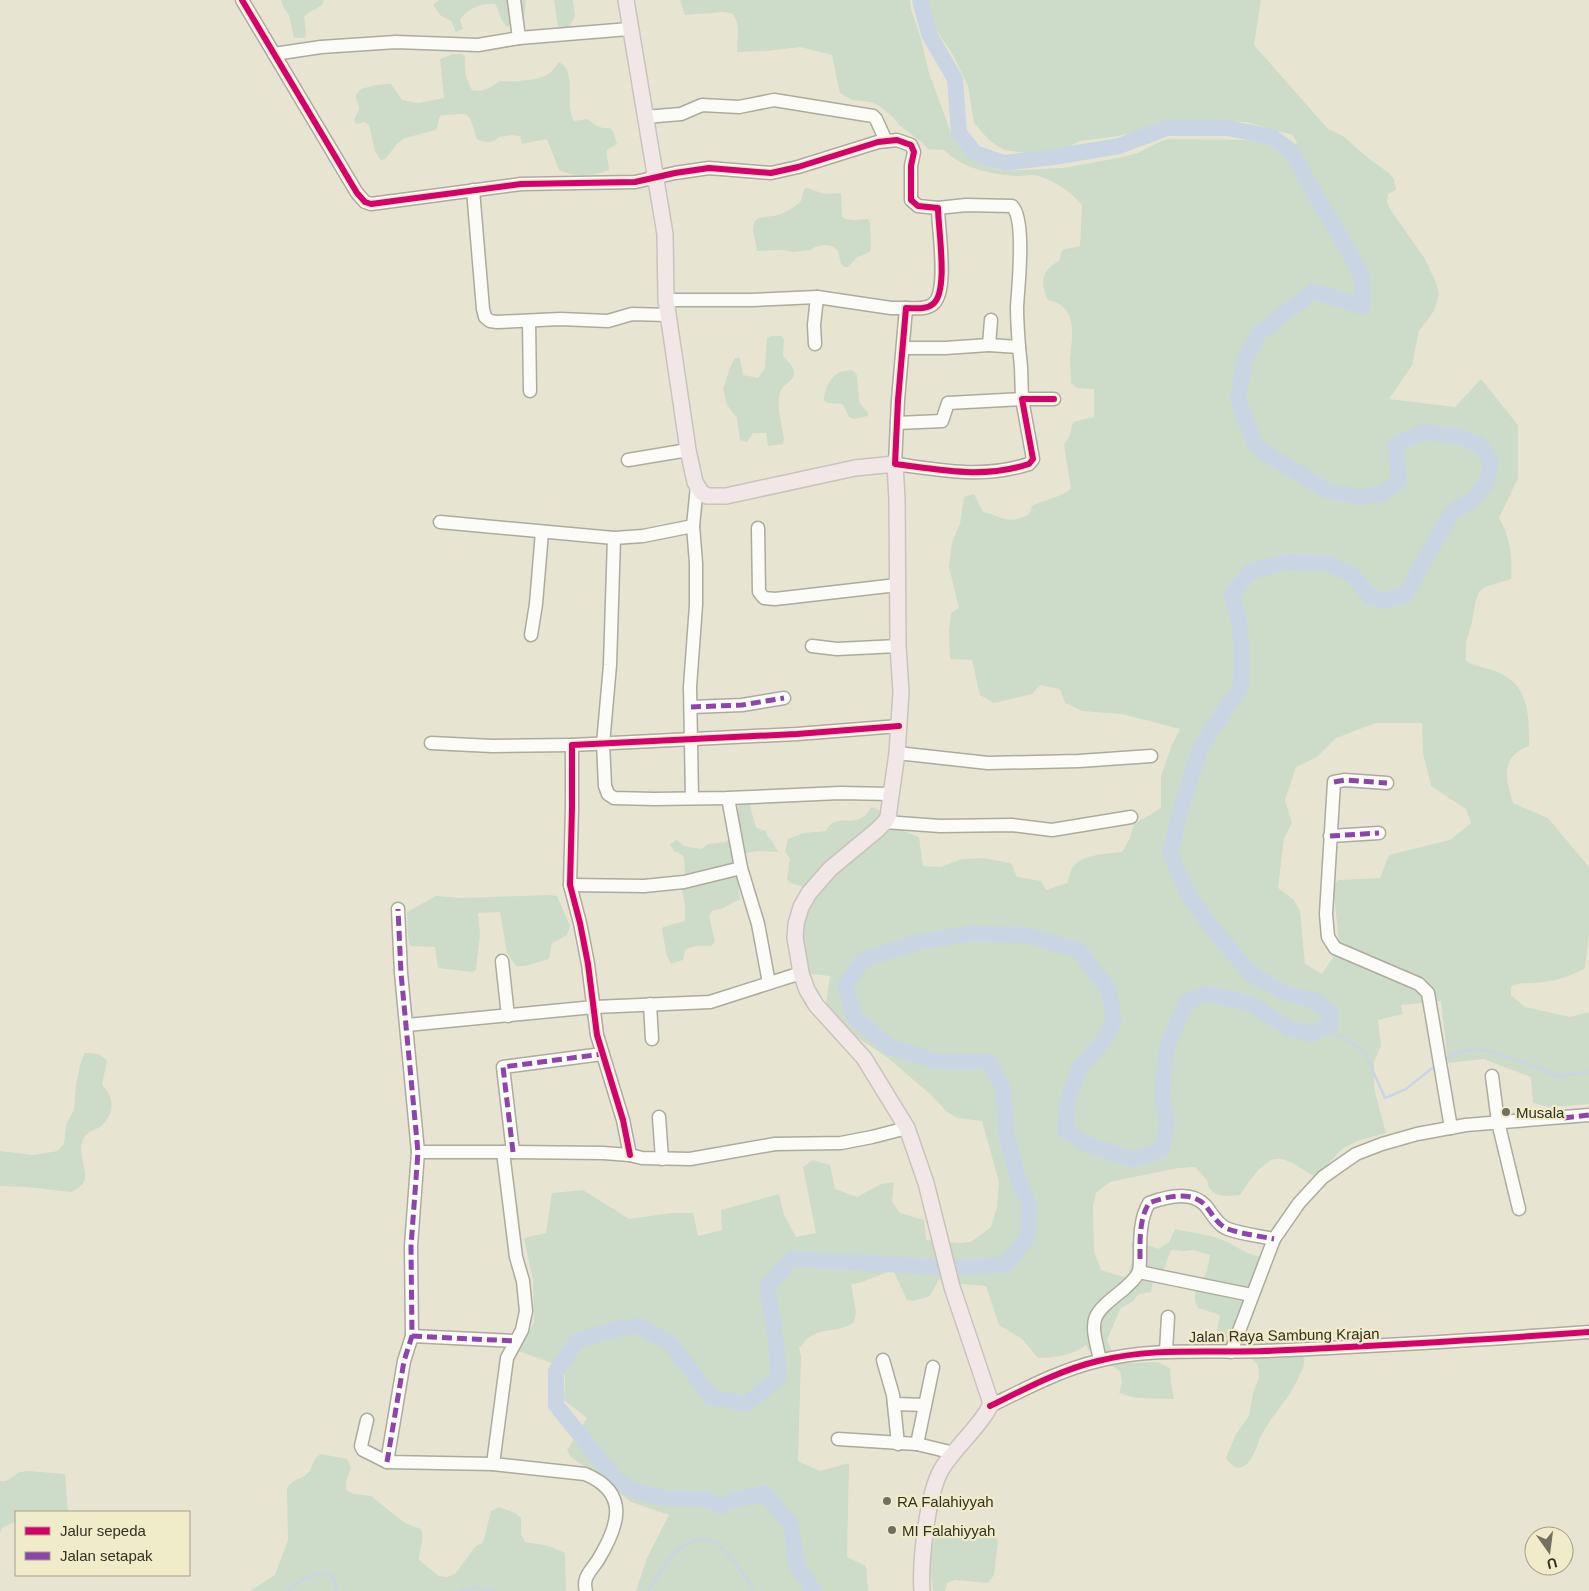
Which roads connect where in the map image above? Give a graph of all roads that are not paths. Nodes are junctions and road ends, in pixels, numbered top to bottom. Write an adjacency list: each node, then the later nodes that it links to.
1 (242, 0): 6 (street)
2 (514, 0): 5 (street)
3 (626, 0): 4 (main road)
4 (630, 29): 5 (street); 7 (main road)
5 (519, 38): 6 (street)
6 (274, 54): 10 (street)
7 (645, 117): 8 (street); 9 (main road)
8 (886, 141): 9 (street); 11 (street)
9 (656, 178): 10 (street); 13 (main road)
10 (474, 190): 16 (street)
11 (938, 208): 14 (street); 19 (street)
12 (818, 296): 13 (street); 14 (street); 17 (street)
13 (667, 308): 16 (street); 25 (main road)
14 (906, 308): 20 (street)
15 (990, 320): 18 (street)
16 (529, 321): 21 (street)
17 (815, 344)
18 (989, 345): 19 (street); 20 (street)
19 (1019, 347): 22 (street)
20 (903, 348): 24 (street)
21 (530, 390)
22 (1022, 398): 23 (street); 24 (street); 27 (street)
23 (1054, 399)
24 (897, 423): 27 (street)
25 (688, 450): 26 (street); 28 (main road)
26 (628, 460)
27 (894, 464): 28 (main road); 34 (main road)
28 (697, 486): 30 (street)
29 (440, 522): 32 (street)
30 (693, 526): 33 (street); 39 (street)
31 (758, 528): 34 (street)
32 (542, 532): 33 (street); 35 (street)
33 (614, 538): 43 (street)
34 (897, 585): 37 (main road)
35 (531, 635)
36 (812, 646): 37 (street)
37 (898, 646): 40 (main road)
38 (784, 698): 39 (street)
39 (691, 707): 41 (street)
40 (899, 726): 41 (street); 45 (main road)
41 (691, 740): 43 (street); 49 (street)
42 (431, 742): 44 (street)
43 (602, 744): 44 (street); 49 (street)
44 (572, 745): 56 (street)
45 (897, 753): 46 (street); 48 (main road)
46 (1151, 756)
47 (1387, 783): 54 (street)
48 (891, 794): 50 (street); 52 (main road)
49 (692, 798): 50 (street)
50 (728, 798): 55 (street)
51 (1131, 817): 52 (street)
52 (886, 822): 59 (main road)
53 (1379, 833): 54 (street)
54 (1330, 836): 72 (street)
55 (741, 868): 56 (street); 60 (street)
56 (570, 885): 62 (street)
57 (398, 909): 64 (street)
58 (502, 961): 63 (street)
59 (801, 974): 60 (street); 71 (main road)
60 (769, 983): 61 (street)
61 (650, 1004): 62 (street); 65 (street)
62 (594, 1008): 63 (street); 66 (street)
63 (508, 1016): 64 (street)
64 (407, 1025): 73 (street)
65 (652, 1039)
66 (602, 1054): 74 (street); 75 (street)
67 (1492, 1076): 70 (street)
68 (1589, 1116): 70 (street)
69 (659, 1117): 76 (street)
70 (1498, 1122): 72 (street); 77 (street)
71 (907, 1128): 76 (street); 92 (main road)
72 (1451, 1128): 78 (street)
73 (418, 1152): 74 (street); 83 (street)
74 (508, 1152): 75 (street); 84 (street)
75 (630, 1155): 76 (street)
76 (662, 1160)
77 (1519, 1209)
78 (1274, 1239): 79 (street); 80 (street)
79 (1139, 1272): 80 (street); 88 (street)
80 (1251, 1296): 86 (street)
81 (1168, 1317): 85 (street)
82 (1589, 1332): 86 (street, Jalan Raya Sambung Krajan)
83 (412, 1336): 84 (street); 98 (street)
84 (515, 1341): 99 (street)
85 (1166, 1350): 86 (street, Jalan Raya Sambung Krajan); 88 (street, Jalan Raya Sambung Krajan)
86 (1230, 1352)
87 (884, 1360): 90 (street)
88 (1100, 1360): 92 (street, Jalan Raya Sambung Krajan)
89 (933, 1367): 91 (street)
90 (894, 1404): 91 (street); 95 (street)
91 (924, 1406): 96 (street)
92 (990, 1406): 97 (main road)
93 (366, 1420): 98 (street)
94 (838, 1439): 95 (street)
95 (898, 1444): 96 (street)
96 (917, 1444): 97 (street)
97 (954, 1453): 101 (main road)
98 (387, 1462): 99 (street)
99 (493, 1464): 100 (street)
100 (586, 1591)
101 (922, 1591)

